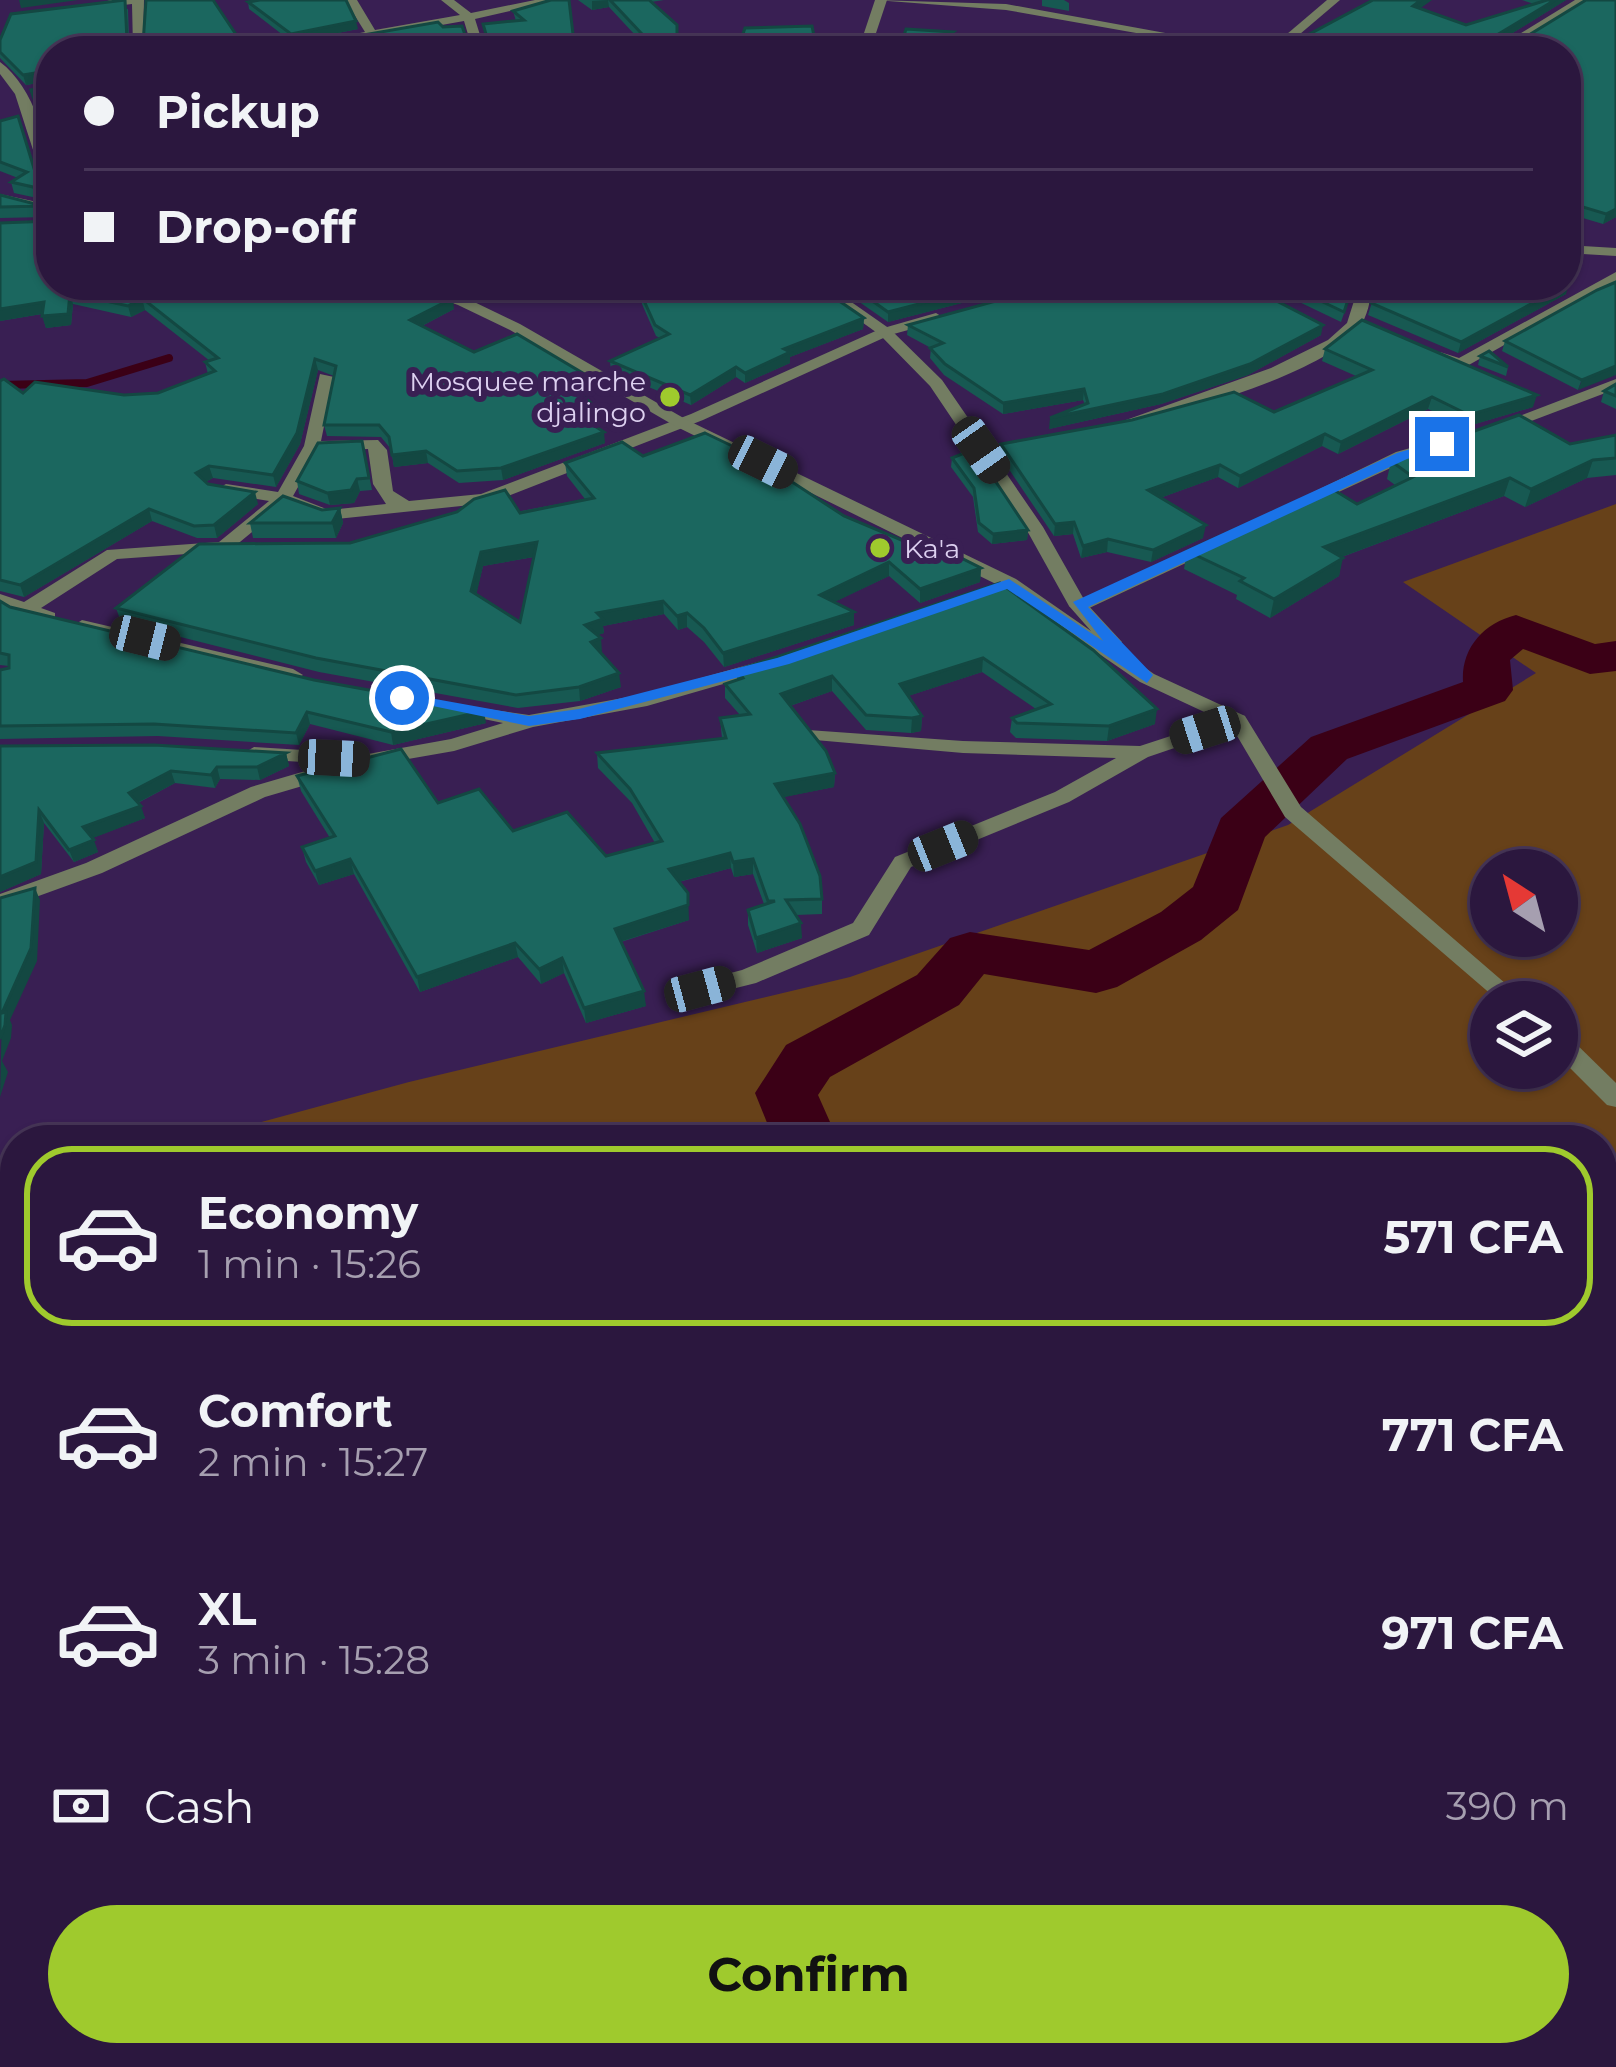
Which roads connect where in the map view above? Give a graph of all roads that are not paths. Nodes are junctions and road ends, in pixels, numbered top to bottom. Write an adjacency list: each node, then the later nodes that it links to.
1 (351, 0): 9 (street)
2 (552, 0): 8 (street)
3 (881, 0): 13 (street); 14 (street)
4 (1334, 0): 15 (street)
5 (1583, 0): 16 (street)
6 (453, 2): 8 (street)
7 (92, 6): 10 (street)
8 (469, 17): 9 (street); 12 (street)
9 (372, 34): 11 (street)
10 (140, 36)
11 (365, 36)
12 (475, 36)
13 (868, 36)
14 (1170, 36)
15 (1291, 36)
16 (1523, 36)
17 (0, 66): 18 (street)
18 (36, 118)
19 (0, 198): 20 (street)
20 (36, 204)
21 (1581, 250): 22 (street)
22 (1616, 252)
23 (1616, 276): 24 (street)
24 (1581, 296)
25 (462, 300): 42 (street)
26 (839, 300): 33 (street)
27 (1362, 300): 30 (street)
28 (1573, 300): 36 (street)
29 (961, 312): 33 (street)
30 (1356, 320): 32 (street); 34 (street)
31 (1320, 326): 34 (street)
32 (1377, 330)
33 (885, 332): 42 (street); 46 (street)
34 (1342, 335): 43 (street)
35 (1419, 348): 36 (street)
36 (1440, 357): 37 (street)
37 (1470, 374)
38 (326, 377): 44 (street)
39 (1616, 384): 41 (street)
40 (1524, 394): 41 (street)
41 (1563, 407): 51 (street)
42 (681, 423): 49 (street); 56 (street)
43 (1100, 432)
44 (312, 446): 48 (street); 50 (street)
45 (1004, 446): 46 (street)
46 (981, 450): 59 (street)
47 (212, 487): 48 (street)
48 (283, 497): 50 (street); 54 (street)
49 (472, 502): 50 (street); 52 (street)
50 (405, 506)
51 (1272, 516)
52 (414, 530)
53 (1229, 536): 59 (street)
54 (225, 547): 55 (street); 60 (street)
55 (268, 547)
56 (1009, 583): 57 (street); 62 (street)
57 (986, 591)
58 (0, 600): 60 (street)
59 (1078, 606): 62 (street)
60 (23, 610): 63 (street)
61 (783, 661): 66 (street)
62 (1147, 678): 65 (street)
63 (318, 682)
64 (435, 704): 66 (street)
65 (1238, 720): 69 (street); 72 (street)
66 (529, 721): 70 (street)
67 (815, 734): 69 (street)
68 (222, 751): 70 (street)
69 (1141, 752): 73 (street)
70 (368, 760): 71 (street)
71 (0, 902)
72 (1489, 981)
73 (700, 989)
74 (1578, 1061): 75 (street)
75 (1616, 1098)

